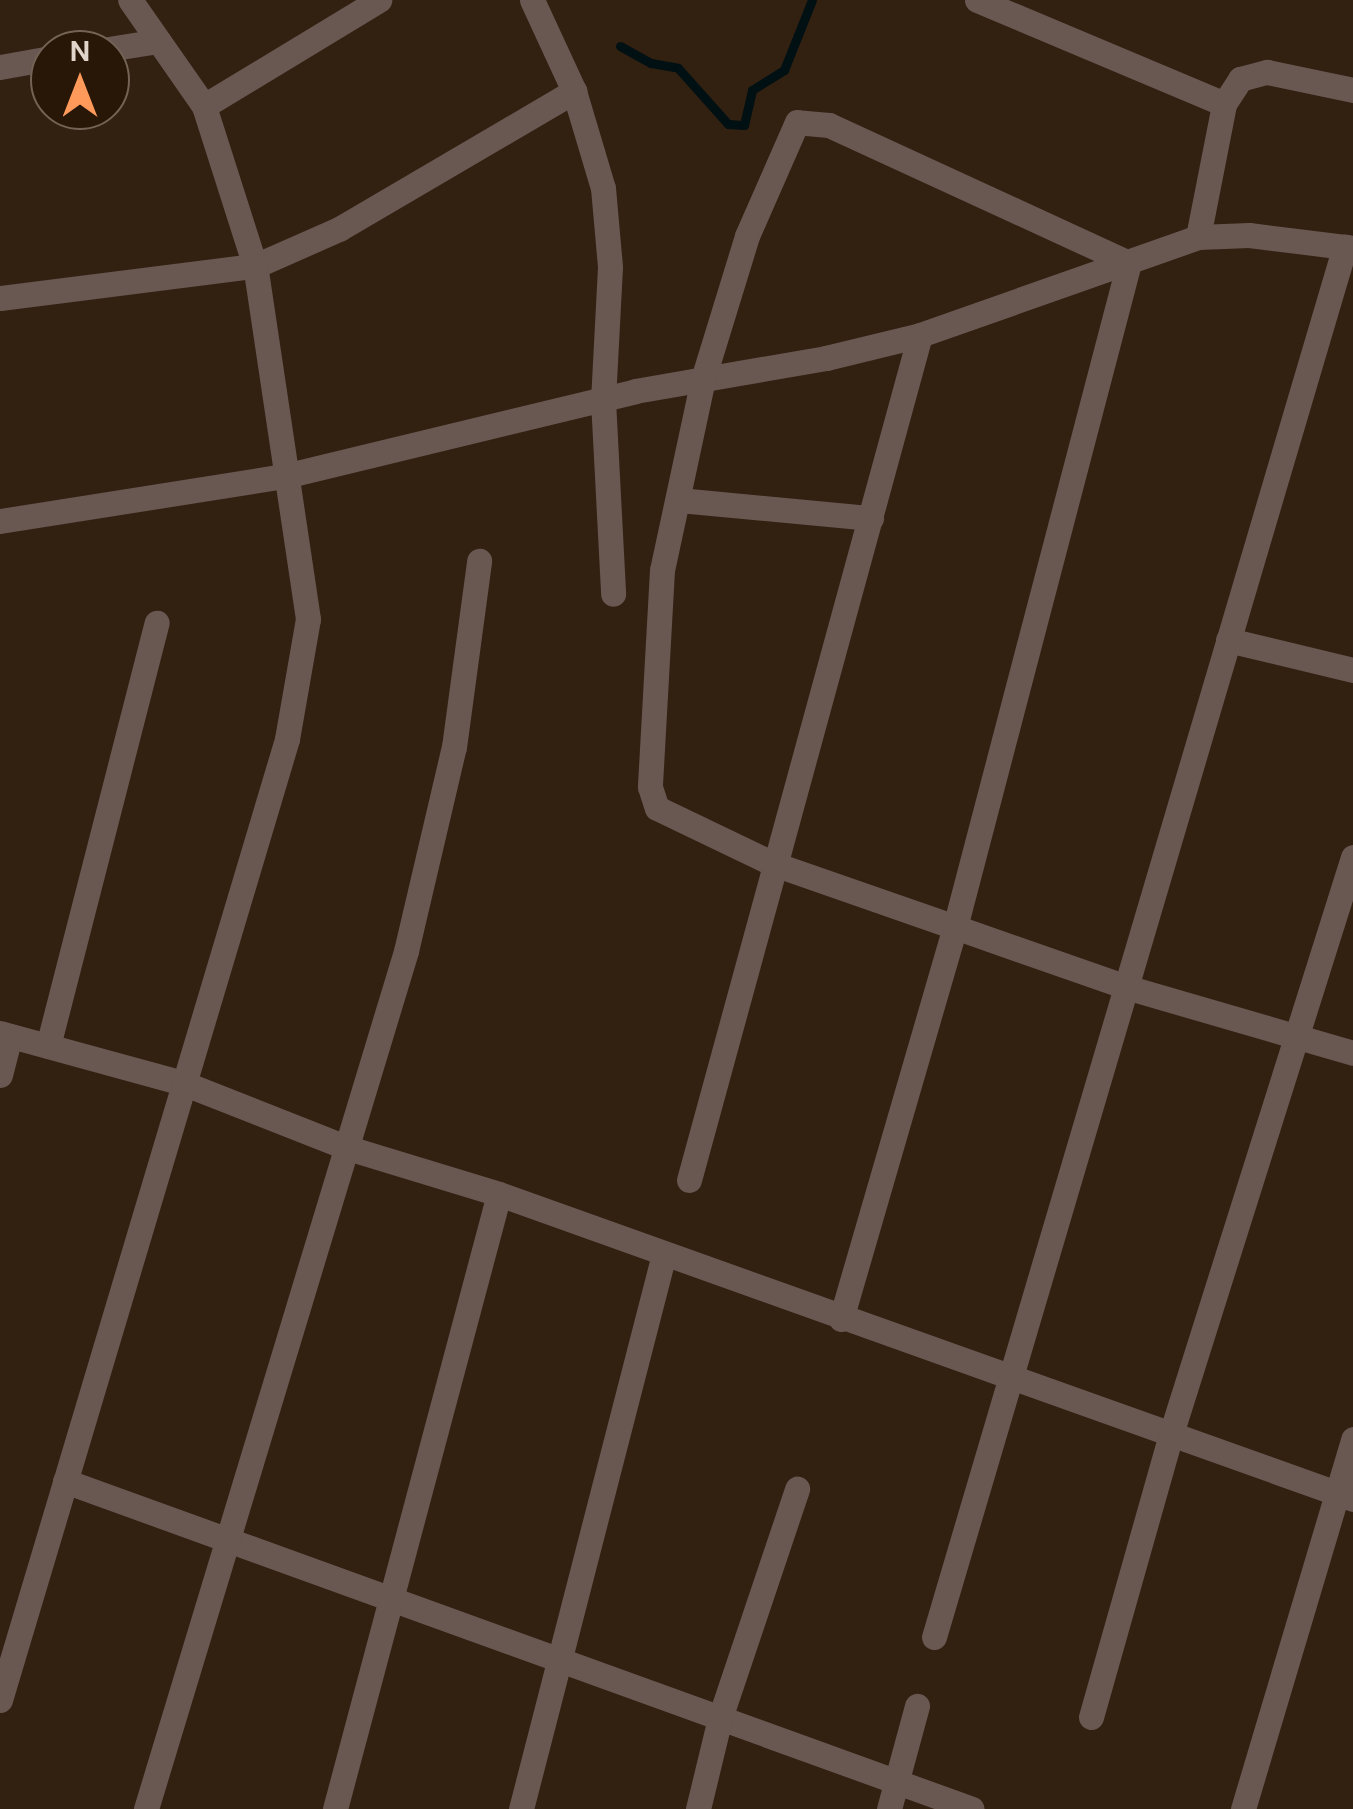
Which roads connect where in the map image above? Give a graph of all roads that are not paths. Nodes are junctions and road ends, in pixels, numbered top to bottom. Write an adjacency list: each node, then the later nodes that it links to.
1 (130, 0): 5 (street)
2 (379, 0): 12 (street)
3 (532, 0): 10 (street)
4 (977, 0): 11 (street)
5 (158, 41): 6 (street); 12 (street)
6 (130, 46)
7 (30, 61): 8 (street)
8 (0, 66)
9 (1353, 90): 11 (street)
10 (574, 91): 16 (street); 20 (street)
11 (1224, 104): 13 (street)
12 (204, 106): 16 (street)
13 (1198, 237): 14 (street); 15 (street)
14 (1349, 247): 28 (street)
15 (1129, 262): 18 (street); 19 (street); 32 (street)
16 (254, 266): 17 (street); 21 (street)
17 (0, 298)
18 (920, 336): 19 (street); 23 (street)
19 (692, 380): 20 (street); 22 (street)
20 (603, 400): 21 (street); 26 (street)
21 (290, 475): 24 (street); 39 (street)
22 (679, 500): 23 (street); 31 (street)
23 (870, 518): 31 (street)
24 (0, 520)
25 (479, 561): 40 (street)
26 (613, 594)
27 (156, 624): 36 (street)
28 (1228, 640): 29 (street); 33 (street)
29 (1353, 670)
30 (1353, 856): 35 (street)
31 (774, 864): 32 (street); 41 (street)
32 (955, 927): 33 (street); 44 (street)
33 (1126, 988): 35 (street); 45 (street)
34 (5, 1034): 36 (street); 38 (street)
35 (1296, 1037): 37 (street); 46 (street)
36 (48, 1046): 39 (street)
37 (1353, 1053)
38 (0, 1074)
39 (183, 1083): 40 (street); 48 (street)
40 (348, 1148): 42 (street); 51 (street)
41 (689, 1180)
42 (499, 1194): 43 (street); 52 (street)
43 (664, 1254): 44 (street); 54 (street)
44 (830, 1314): 45 (street)
45 (1010, 1377): 46 (street); 53 (street)
46 (1170, 1434): 50 (street); 58 (street)
47 (1353, 1438): 50 (street)
48 (65, 1482): 51 (street); 55 (street)
49 (797, 1489): 57 (street)
50 (1345, 1496): 66 (street)
51 (223, 1538): 52 (street); 60 (street)
52 (388, 1599): 54 (street); 61 (street)
53 (934, 1637)
54 (559, 1660): 57 (street); 62 (street)
55 (0, 1700)
56 (917, 1706): 59 (street)
57 (720, 1718): 59 (street); 63 (street)
58 (1090, 1718)
59 (897, 1781): 64 (street); 65 (street)
60 (146, 1809)
61 (335, 1809)
62 (521, 1809)
63 (698, 1809)
64 (889, 1809)
65 (972, 1809)
66 (1243, 1809)

